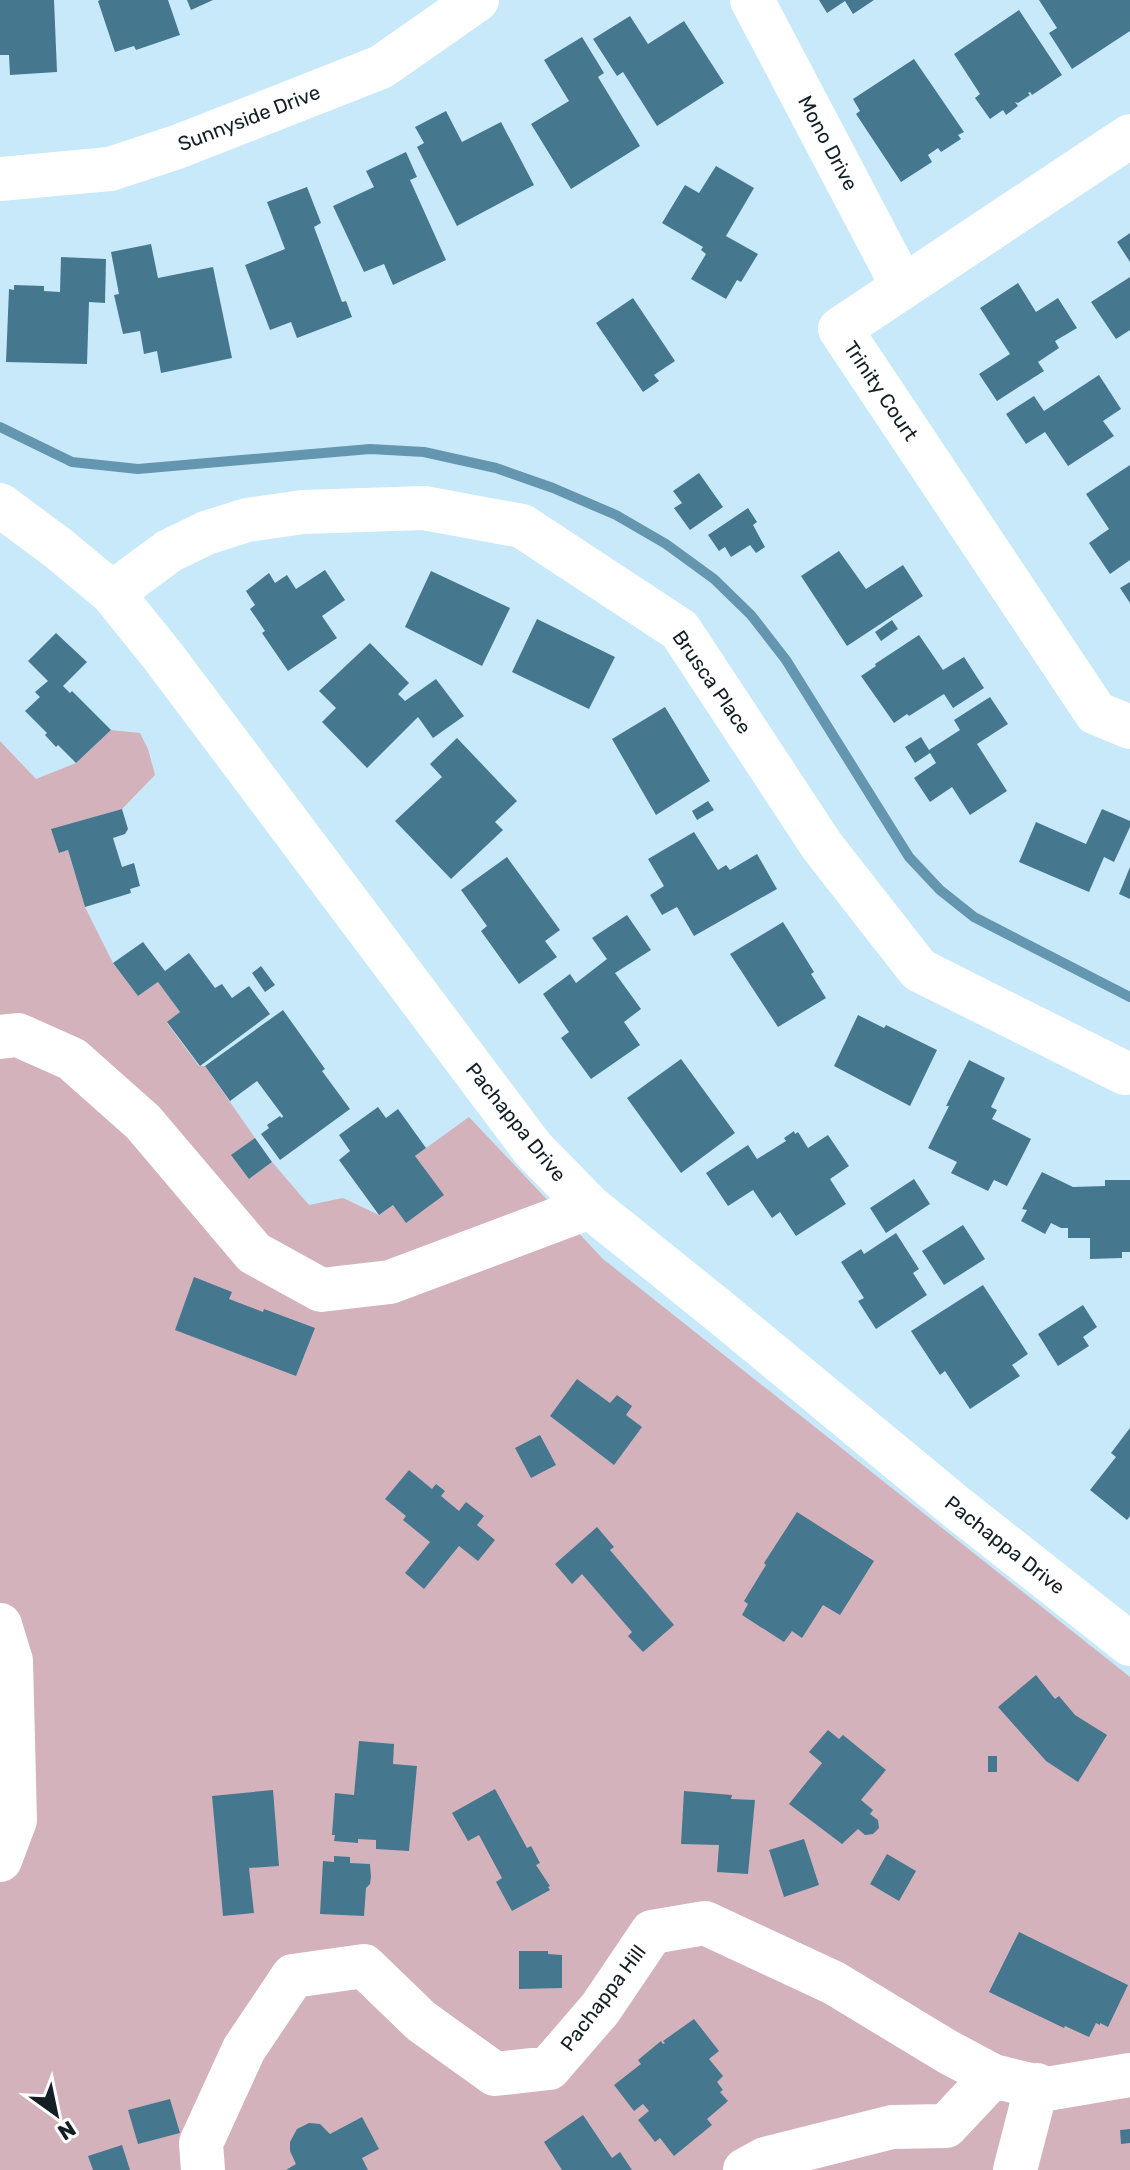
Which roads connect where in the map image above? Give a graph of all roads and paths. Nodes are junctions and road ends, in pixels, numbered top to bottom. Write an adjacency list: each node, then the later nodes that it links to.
1 (477, 0): 4 (street, Sunnyside Drive)
2 (752, 0): 5 (street, Mono Drive)
3 (1130, 136): 5 (street, Trinity Court)
4 (0, 179)
5 (903, 287): 8 (street, Trinity Court)
6 (0, 505): 7 (street, Pachappa Drive)
7 (112, 593): 10 (street, Brusca Place); 11 (street, Pachappa Drive)
8 (1130, 727)
9 (0, 1037): 11 (street)
10 (1125, 1073)
11 (590, 1207): 13 (street, Pachappa Drive)
12 (0, 1625): 14 (street)
13 (1130, 1644)
14 (0, 1860)
15 (1130, 2075): 17 (street, Pachappa Hill)
16 (993, 2076): 17 (street, Pachappa Hill); 18 (street, Pachappa Hill); 19 (street)
17 (1037, 2085): 20 (street)
18 (203, 2170)
19 (745, 2170)
20 (1015, 2170)

